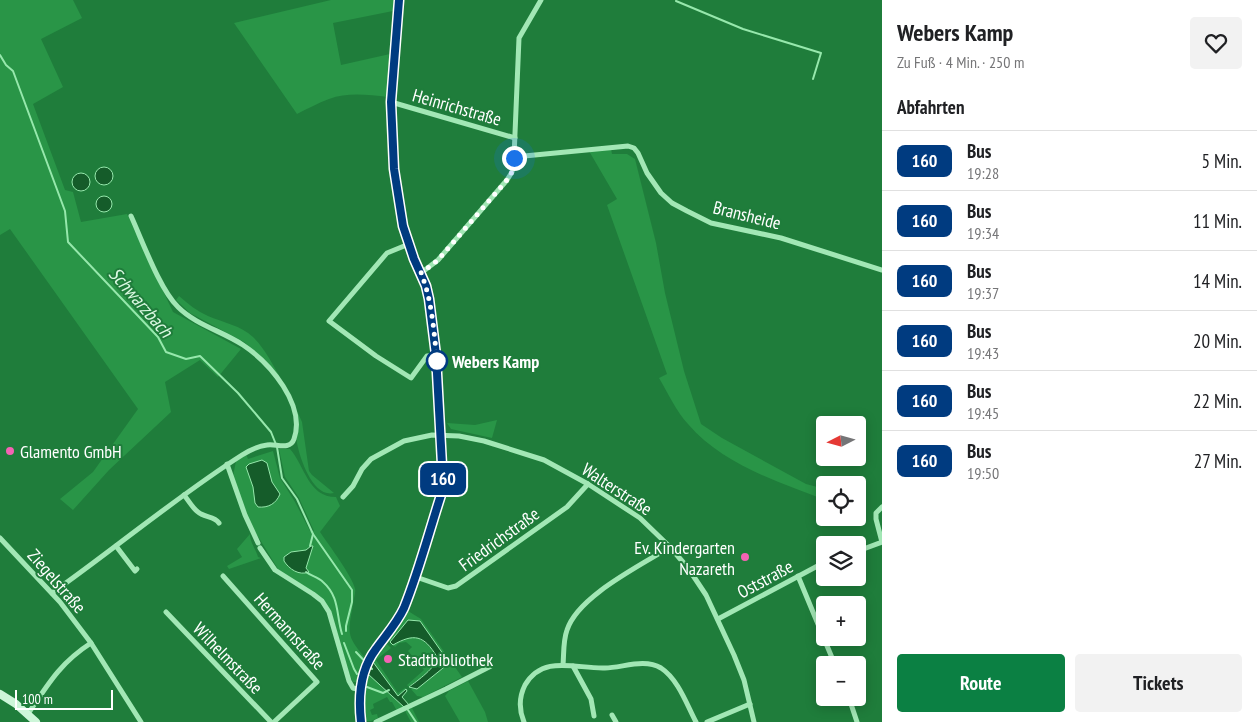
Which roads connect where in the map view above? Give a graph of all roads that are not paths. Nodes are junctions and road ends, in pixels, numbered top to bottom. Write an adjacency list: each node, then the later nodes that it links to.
1 (398, 0): 3 (street)
2 (541, 0): 4 (street, Heinrichstraße)
3 (391, 102): 4 (street, Heinrichstraße); 7 (street)
4 (514, 138): 5 (street, Heinrichstraße)
5 (514, 158): 8 (street, Bransheide); 9 (street, Heinrichstraße)
6 (131, 216): 12 (street)
7 (409, 244): 9 (street); 10 (street)
8 (882, 270)
9 (421, 273): 10 (street)
10 (436, 355): 11 (street)
11 (441, 435): 13 (street, Walterstraße); 15 (street, Walterstraße); 27 (street)
12 (227, 464): 14 (street); 36 (street)
13 (588, 484): 21 (street, Walterstraße); 27 (street, Friedrichstraße)
14 (184, 495): 17 (street); 20 (street)
15 (343, 497)
16 (882, 507): 19 (street)
17 (219, 522)
18 (0, 538): 28 (street, Ziegelstraße)
19 (882, 542): 22 (street)
20 (116, 546): 24 (street); 28 (street)
21 (670, 547): 30 (street, Walterstraße); 33 (street)
22 (866, 548)
23 (816, 567): 26 (street, Oststraße)
24 (137, 569)
25 (223, 576): 45 (street, Hermannstraße)
26 (798, 576): 30 (street, Oststraße); 32 (street)
27 (416, 577): 36 (street)
28 (52, 593): 31 (street, Ziegelstraße)
29 (166, 612): 45 (street, Wilhelmstraße)
30 (718, 619): 38 (street, Walterstraße)
31 (91, 643): 40 (street); 44 (street, Ziegelstraße)
32 (832, 656)
33 (563, 665): 35 (street); 48 (street)
34 (491, 666): 47 (street)
35 (573, 666): 42 (street); 50 (street)
36 (360, 690): 46 (street)
37 (0, 694): 40 (main road)
38 (750, 704): 51 (street); 52 (street, Walterstraße)
39 (852, 706): 53 (street)
40 (28, 714): 43 (main road)
41 (612, 715): 49 (street)
42 (594, 716)
43 (36, 722)
44 (142, 722)
45 (273, 722)
46 (361, 722)
47 (376, 722)
48 (524, 722)
49 (616, 722)
50 (696, 722)
51 (707, 722)
52 (754, 722)
53 (857, 722)

